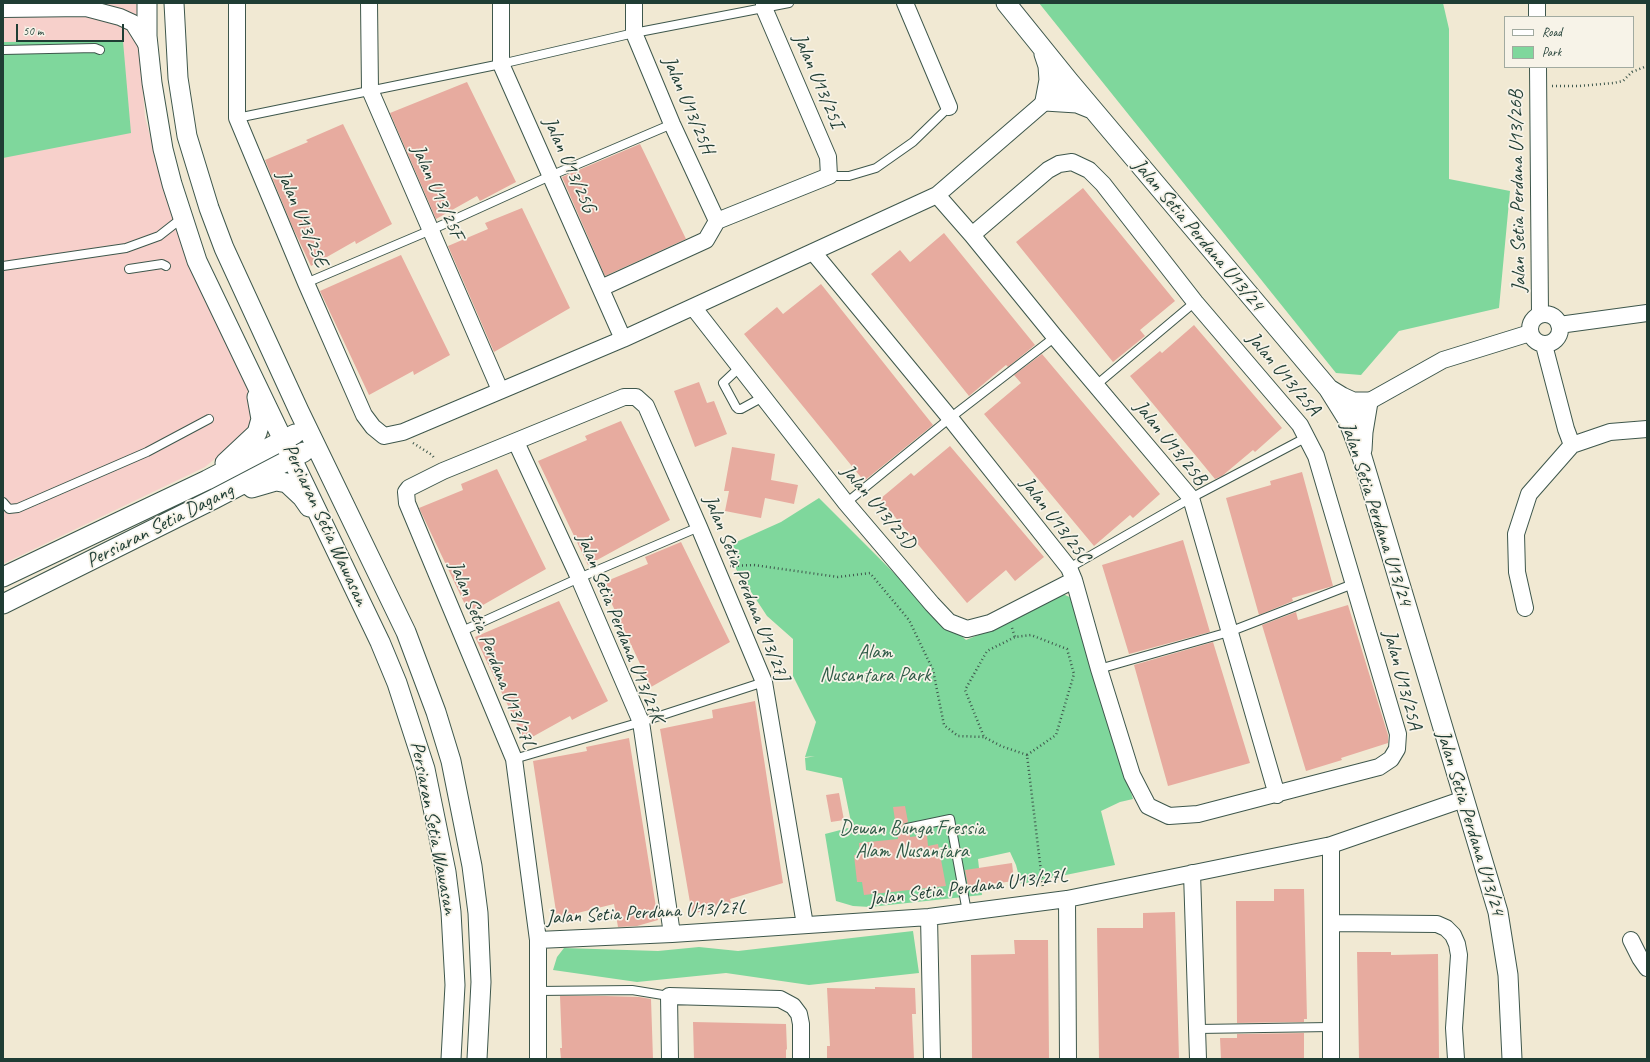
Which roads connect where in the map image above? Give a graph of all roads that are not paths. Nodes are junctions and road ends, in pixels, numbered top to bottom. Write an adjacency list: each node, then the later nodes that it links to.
1 (103, 3): 13 (street)
2 (147, 3): 17 (street, Persiaran Setia Wawasan)
3 (174, 3): 63 (street, Persiaran Setia Wawasan)
4 (237, 3): 28 (street, Jalan U13/25E)
5 (369, 3): 24 (street, Jalan U13/25F)
6 (500, 3): 21 (street, Jalan U13/25G)
7 (634, 3): 16 (street, Jalan U13/25H)
8 (789, 3): 12 (lane)
9 (906, 3): 26 (street)
10 (1006, 3): 18 (street, Jalan Setia Perdana U13/24)
11 (1537, 3): 15 (street)
12 (764, 6): 16 (lane); 31 (street, Jalan U13/25I)
13 (86, 8): 14 (street); 17 (street)
14 (3, 9)
15 (1537, 16)
16 (634, 33): 21 (lane); 29 (street, Jalan U13/25H)
17 (148, 47): 33 (street, Persiaran Setia Wawasan)
18 (1041, 47): 23 (street, Jalan Setia Perdana U13/24); 25 (street)
19 (3, 50): 20 (lane)
20 (100, 50)
21 (501, 64): 24 (lane); 30 (street, Jalan U13/25G)
22 (1538, 68): 46 (street, Jalan Setia Perdana U13/26B)
23 (1069, 81): 25 (street); 27 (street, Jalan Setia Perdana U13/24)
24 (370, 90): 28 (lane); 35 (street, Jalan U13/25F)
25 (1045, 101): 27 (street); 32 (street)
26 (949, 107): 31 (lane)
27 (1092, 109): 55 (street, Jalan Setia Perdana U13/24)
28 (236, 118): 41 (street, Jalan U13/25E)
29 (672, 124): 30 (lane); 34 (street, Jalan U13/25H)
30 (550, 176): 35 (lane); 42 (street, Jalan U13/25G)
31 (830, 176): 34 (street)
32 (937, 195): 36 (street, Jalan U13/25B); 37 (street)
33 (183, 218): 38 (lane); 53 (street, Persiaran Setia Wawasan)
34 (717, 221): 42 (street)
35 (431, 230): 41 (lane); 56 (street, Jalan U13/25F)
36 (972, 235): 43 (street, Jalan U13/25A); 49 (street, Jalan U13/25B)
37 (813, 252): 44 (street); 60 (street, Jalan U13/25C)
38 (3, 266)
39 (166, 266): 40 (lane)
40 (129, 269)
41 (306, 283): 56 (street, Jalan U13/25E)
42 (601, 288): 50 (street, Jalan U13/25G)
43 (1195, 302): 54 (lane); 65 (street, Jalan U13/25A)
44 (693, 307): 50 (street); 52 (street, Jalan U13/25D)
45 (1647, 313): 47 (street)
46 (1540, 315): 47 (street); 48 (street)
47 (1559, 325): 51 (street)
48 (1530, 333): 51 (street); 59 (street)
49 (1054, 337): 54 (street, Jalan U13/25B); 60 (lane)
50 (623, 339): 56 (street)
51 (1544, 345): 68 (street)
52 (740, 368): 58 (street, Jalan U13/25D); 58 (lane)
53 (253, 378): 66 (street, Persiaran Setia Wawasan); 72 (street)
54 (1095, 386): 73 (street, Jalan U13/25B)
55 (1328, 388): 59 (street); 62 (street, Jalan Setia Perdana U13/24)
56 (500, 390)
57 (636, 397): 67 (street, Jalan Setia Perdana U13/27L); 77 (street, Jalan Setia Perdana U13/27J)
58 (763, 397): 76 (street, Jalan U13/25D)
59 (1368, 402): 62 (street); 70 (street)
60 (950, 418): 76 (lane); 79 (street, Jalan U13/25C)
61 (209, 419): 75 (lane)
62 (1348, 420): 70 (street, Jalan Setia Perdana U13/24)
63 (307, 428): 66 (street, Persiaran Setia Dagang); 69 (street, Persiaran Setia Wawasan)
64 (1647, 429): 68 (street)
65 (1307, 437): 73 (lane); 82 (street, Jalan U13/25A)
66 (284, 439): 71 (street, Persiaran Setia Wawasan); 72 (street, Persiaran Setia Dagang)
67 (516, 442): 81 (street, Jalan Setia Perdana U13/27K); 85 (street, Jalan Setia Perdana U13/27L)
68 (1572, 445): 84 (street)
69 (316, 446): 71 (street, Persiaran Setia Dagang); 110 (street, Persiaran Setia Wawasan)
70 (1362, 457): 92 (street, Jalan Setia Perdana U13/24)
71 (293, 458): 74 (street, Persiaran Setia Dagang); 78 (street, Persiaran Setia Wawasan)
72 (206, 480): 80 (street, Persiaran Setia Dagang)
73 (1191, 498): 79 (lane); 86 (street, Jalan U13/25B)
74 (214, 499): 78 (street); 83 (street, Persiaran Setia Dagang)
75 (3, 502)
76 (846, 504): 79 (street, Jalan U13/25D)
77 (699, 527): 81 (lane); 88 (street, Jalan Setia Perdana U13/27J)
78 (334, 547): 109 (street, Persiaran Setia Wawasan)
79 (1072, 574): 87 (street, Jalan U13/25C)
80 (3, 577)
81 (579, 578): 85 (lane); 89 (street, Jalan Setia Perdana U13/27K)
82 (1353, 584): 86 (lane); 91 (street, Jalan U13/25A)
83 (8, 598)
84 (1525, 608)
85 (460, 632): 90 (street, Jalan Setia Perdana U13/27L)
86 (1229, 632): 87 (lane); 91 (street, Jalan U13/25B)
87 (1099, 668): 91 (street, Jalan U13/25C)
88 (764, 682): 89 (lane); 100 (street, Jalan Setia Perdana U13/27J)
89 (641, 722): 90 (lane); 101 (street, Jalan Setia Perdana U13/27K)
90 (514, 759): 102 (street, Jalan Setia Perdana U13/27L)
91 (1277, 795)
92 (1464, 799): 94 (street, Jalan Setia Perdana U13/27L); 119 (street, Jalan Setia Perdana U13/24)
93 (907, 828): 97 (lane)
94 (1331, 845): 95 (street, Jalan Setia Perdana U13/27L); 99 (street)
95 (1192, 873): 96 (street, Jalan Setia Perdana U13/27L); 108 (street)
96 (1067, 899): 97 (street, Jalan Setia Perdana U13/27L); 115 (street)
97 (967, 912): 98 (street, Jalan Setia Perdana U13/27L)
98 (929, 917): 100 (street, Jalan Setia Perdana U13/27L); 114 (street)
99 (1330, 923): 107 (street); 118 (street)
100 (805, 925): 101 (street, Jalan Setia Perdana U13/27L)
101 (672, 934): 102 (street, Jalan Setia Perdana U13/27L)
102 (538, 940): 105 (street)
103 (1631, 940): 104 (street)
104 (1647, 968)
105 (538, 990): 106 (lane); 111 (street)
106 (669, 996): 112 (street); 113 (street)
107 (1330, 1027): 108 (lane); 117 (street)
108 (1198, 1029): 116 (street)
109 (451, 1059)
110 (477, 1059)
111 (538, 1059)
112 (670, 1059)
113 (801, 1059)
114 (932, 1059)
115 (1068, 1059)
116 (1198, 1059)
117 (1331, 1059)
118 (1456, 1059)
119 (1512, 1059)

